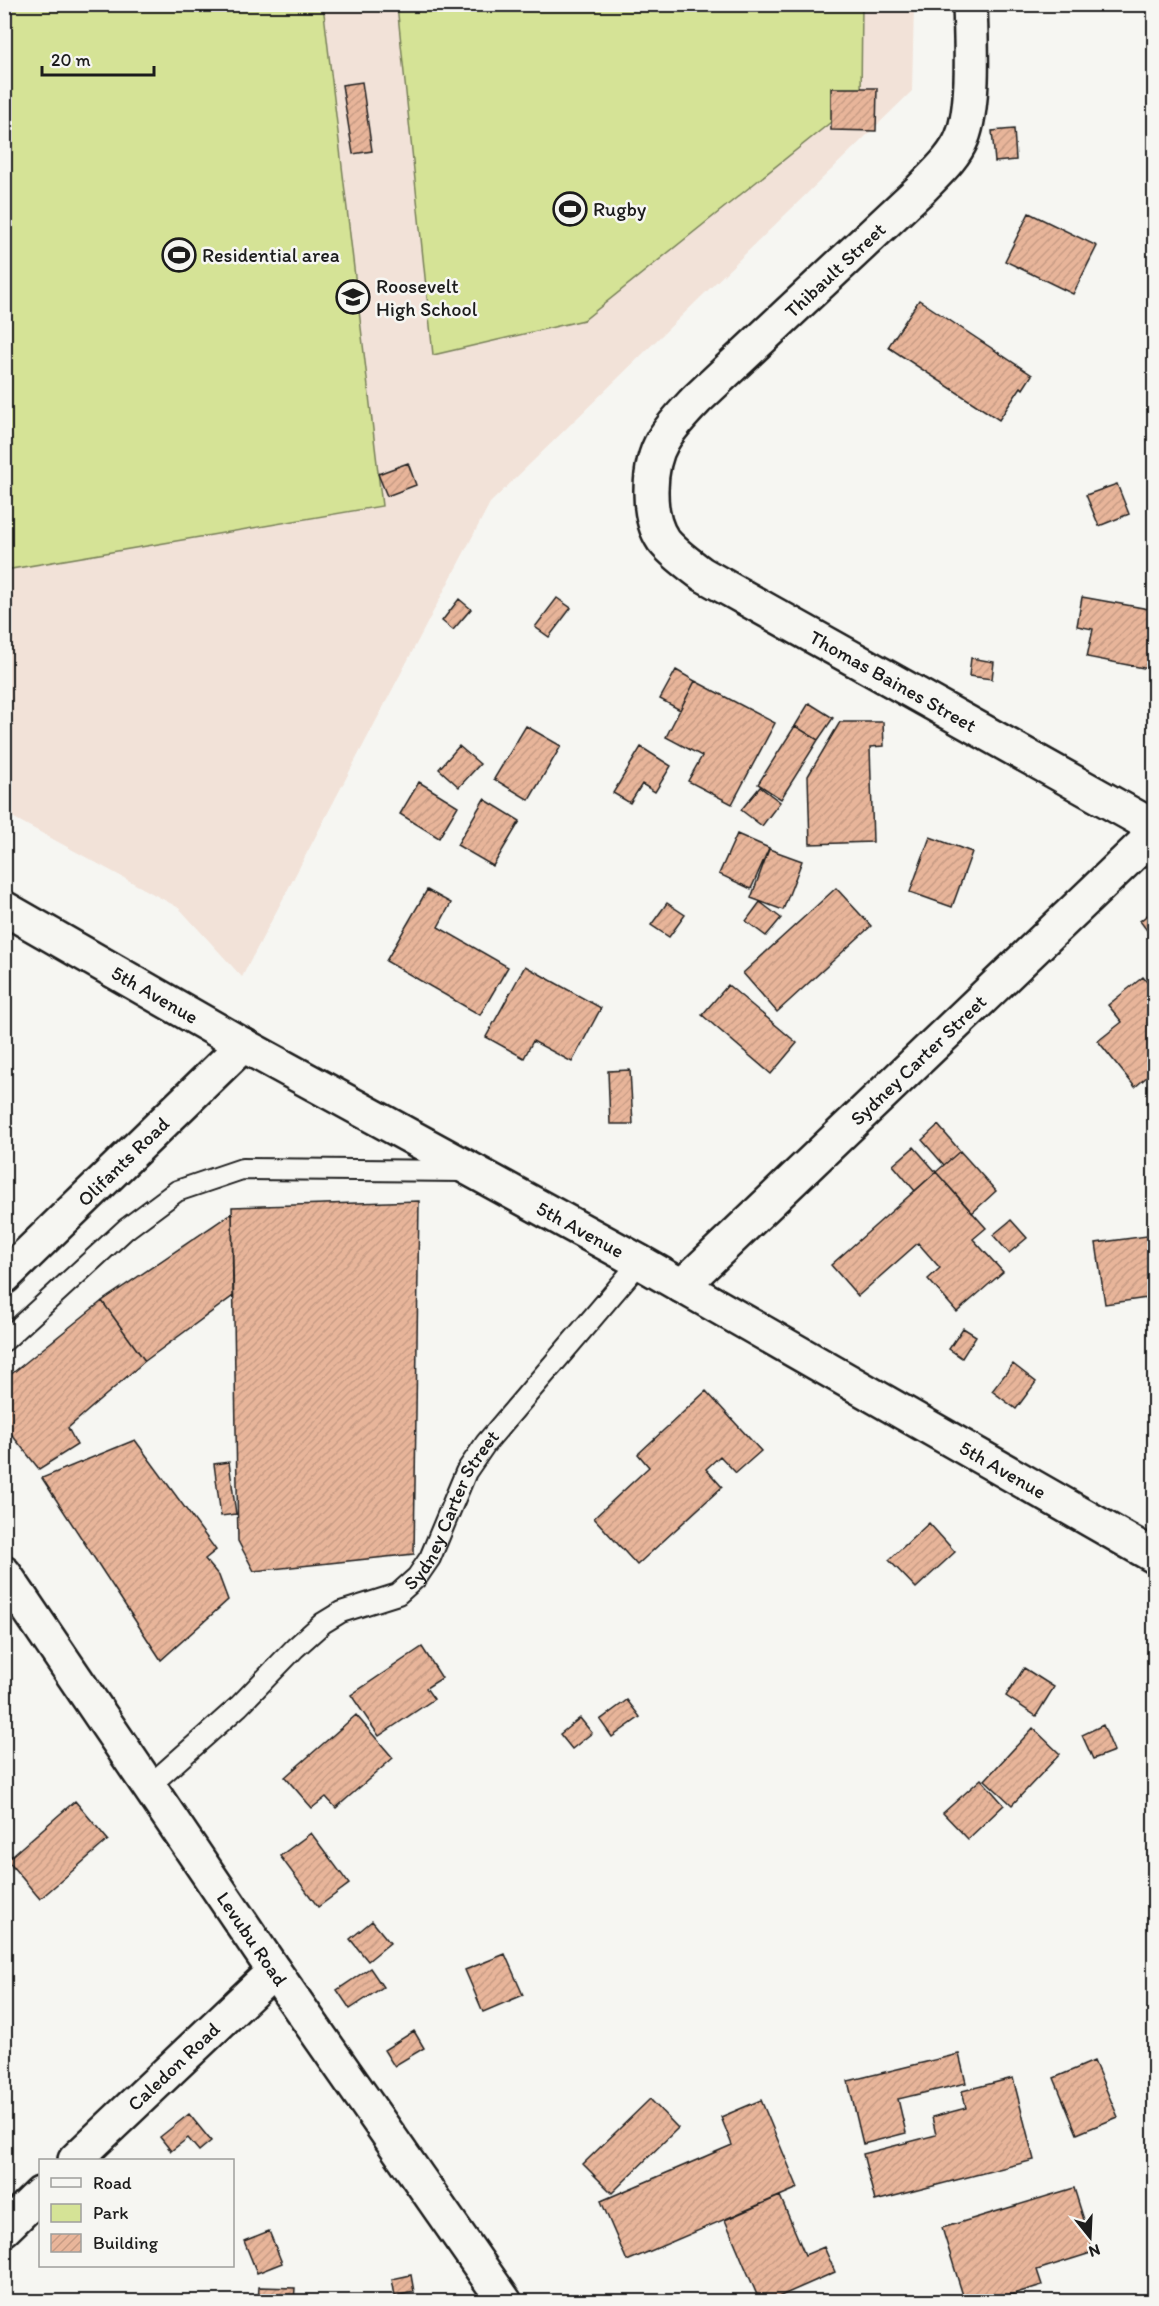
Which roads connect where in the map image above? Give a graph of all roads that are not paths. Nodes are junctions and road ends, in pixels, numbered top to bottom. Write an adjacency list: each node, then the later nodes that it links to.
1 (970, 4): 2 (street, Thibault Street)
2 (653, 514): 3 (street, Thomas Baines Street)
3 (1155, 827)
4 (1155, 834): 10 (street, Sydney Carter Street)
5 (4, 908): 6 (street, 5th Avenue)
6 (243, 1045): 7 (street, 5th Avenue); 9 (street, Olifants Road)
7 (472, 1171): 8 (street, 5th Avenue); 11 (lane)
8 (640, 1262): 10 (street, 5th Avenue); 14 (lane, Sydney Carter Street)
9 (4, 1277)
10 (682, 1286): 12 (street, 5th Avenue)
11 (4, 1341)
12 (1155, 1556)
13 (4, 1573): 14 (street, Levubu Road)
14 (148, 1787): 15 (street, Levubu Road)
15 (274, 1971): 16 (street, Caledon Road); 19 (street, Levubu Road)
16 (76, 2159)
17 (39, 2195): 18 (street)
18 (4, 2229)
19 (505, 2301)

